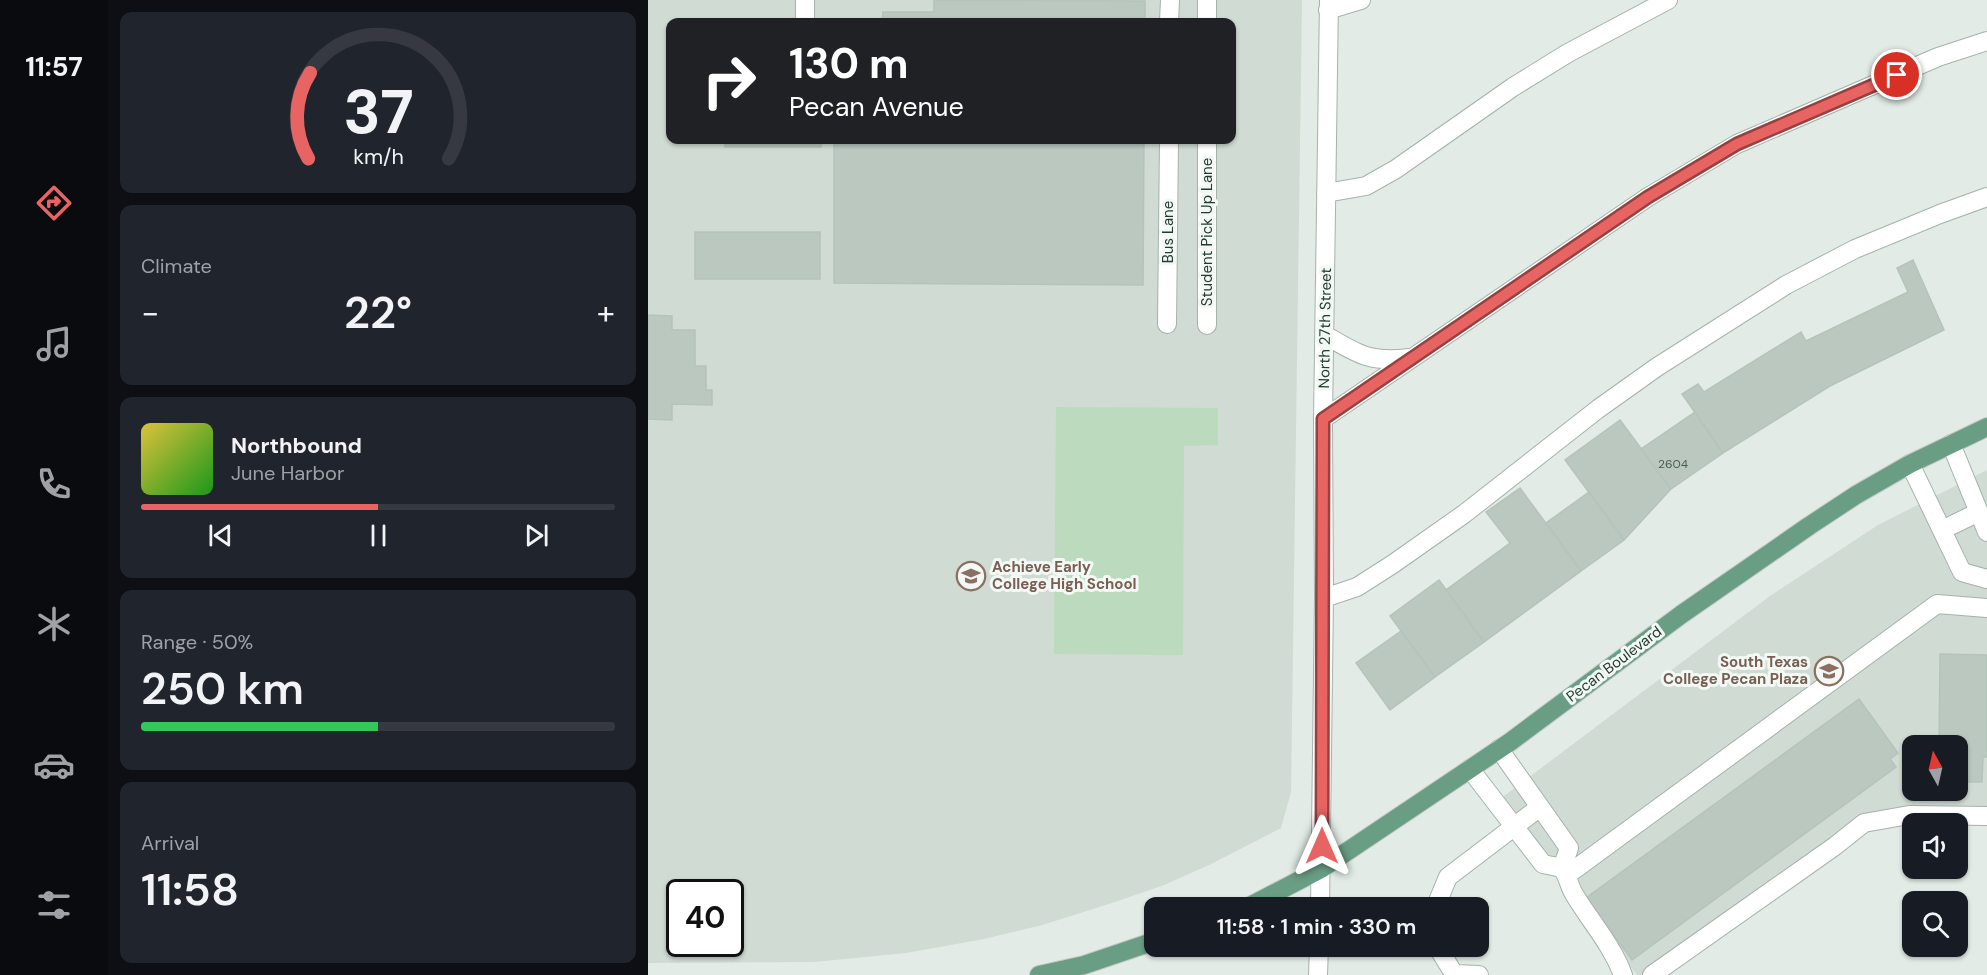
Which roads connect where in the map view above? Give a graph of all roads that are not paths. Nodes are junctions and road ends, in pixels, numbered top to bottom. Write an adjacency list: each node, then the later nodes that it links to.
1 (805, 0): 7 (street)
2 (1170, 0): 8 (street)
3 (1207, 0): 9 (street)
4 (1361, 0): 6 (street)
5 (1668, 0): 13 (street)
6 (1328, 5): 13 (street, North 27th Street)
7 (805, 18)
8 (1169, 18)
9 (1207, 18)
10 (1987, 41): 18 (street)
11 (1169, 144): 15 (street, Bus Lane)
12 (1207, 144): 16 (street, Student Pick Up Lane)
13 (1326, 193): 17 (street, North 27th Street)
14 (1987, 197): 27 (street)
15 (1167, 324)
16 (1207, 325)
17 (1325, 335): 18 (street); 19 (street, North 27th Street)
18 (1414, 357): 19 (street)
19 (1323, 419): 27 (street, North 27th Street)
20 (1987, 427): 21 (main road, Pecan Boulevard)
21 (1951, 444): 22 (main road, Pecan Boulevard); 23 (street)
22 (1910, 464): 24 (street); 29 (main road, Pecan Boulevard)
23 (1979, 512): 24 (street); 25 (street)
24 (1942, 530): 26 (street)
25 (1987, 532)
26 (1987, 579)
27 (1324, 598): 34 (street, North 27th Street)
28 (1987, 608): 35 (street)
29 (1499, 749): 30 (main road, Pecan Boulevard); 31 (street)
30 (1470, 769): 33 (street); 34 (main road, Pecan Boulevard)
31 (1540, 807): 33 (street); 35 (street)
32 (1987, 816): 46 (street)
33 (1514, 827): 35 (street); 38 (street)
34 (1322, 869): 36 (main road, Pecan Boulevard); 37 (street, North 27th Street)
35 (1565, 871): 45 (street)
36 (1267, 897)
37 (1321, 897)
38 (1440, 897)
39 (1144, 945): 42 (main road)
40 (1319, 957): 43 (street)
41 (1444, 957): 44 (street)
42 (1039, 975)
43 (1318, 975)
44 (1479, 975)
45 (1623, 975)
46 (1652, 975)

